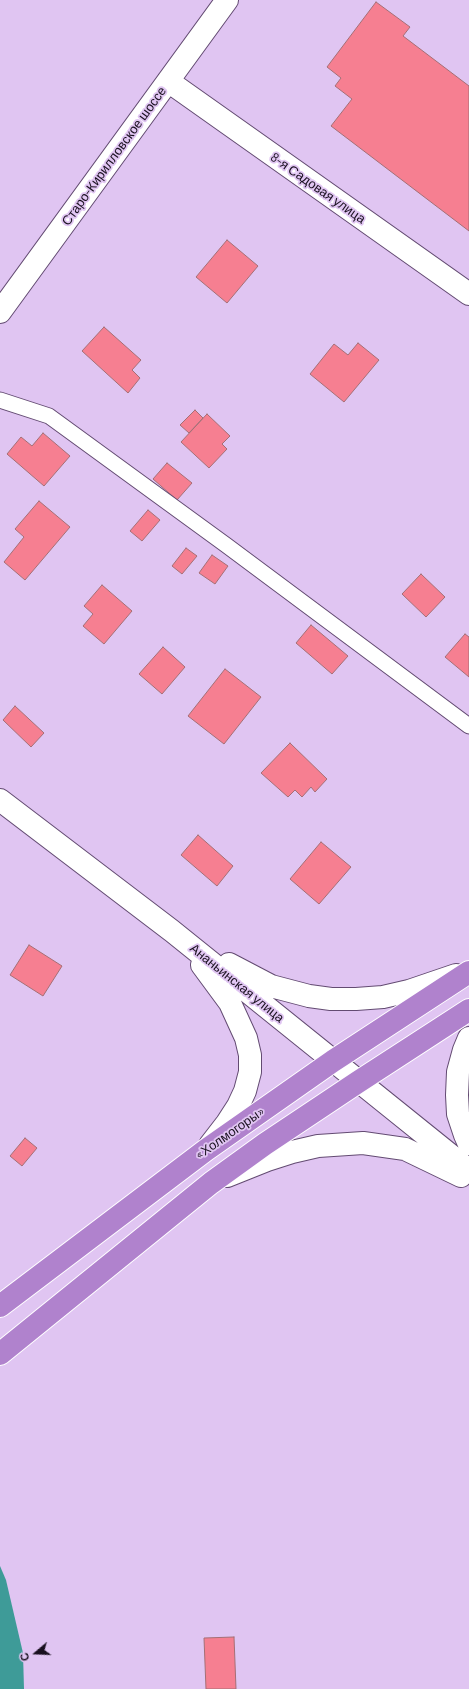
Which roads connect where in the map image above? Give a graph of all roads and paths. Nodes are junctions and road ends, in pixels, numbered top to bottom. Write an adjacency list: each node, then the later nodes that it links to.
1 (226, 0): 2 (street, Старо-Кирилловское шоссе)
2 (168, 81): 3 (street, 8-я Садовая улица); 4 (street, Старо-Кирилловское шоссе)
3 (469, 294)
4 (0, 312)
5 (0, 400): 6 (lane)
6 (469, 726)
7 (0, 800): 8 (street, Ананьинская улица)
8 (180, 937): 9 (street); 12 (street, Ананьинская улица); 15 (street)
9 (469, 971): 12 (highway, «Холмогоры»)
10 (469, 1010): 13 (highway)
11 (469, 1038): 14 (street)
12 (333, 1061): 13 (street, Ананьинская улица); 15 (highway, «Холмогоры»)
13 (358, 1082): 16 (street, Ананьинская улица); 18 (highway)
14 (469, 1144)
15 (206, 1150): 19 (highway, «Холмогоры»)
16 (469, 1170)
17 (469, 1180): 18 (street)
18 (211, 1183): 20 (highway)
19 (0, 1306)
20 (5, 1350)

